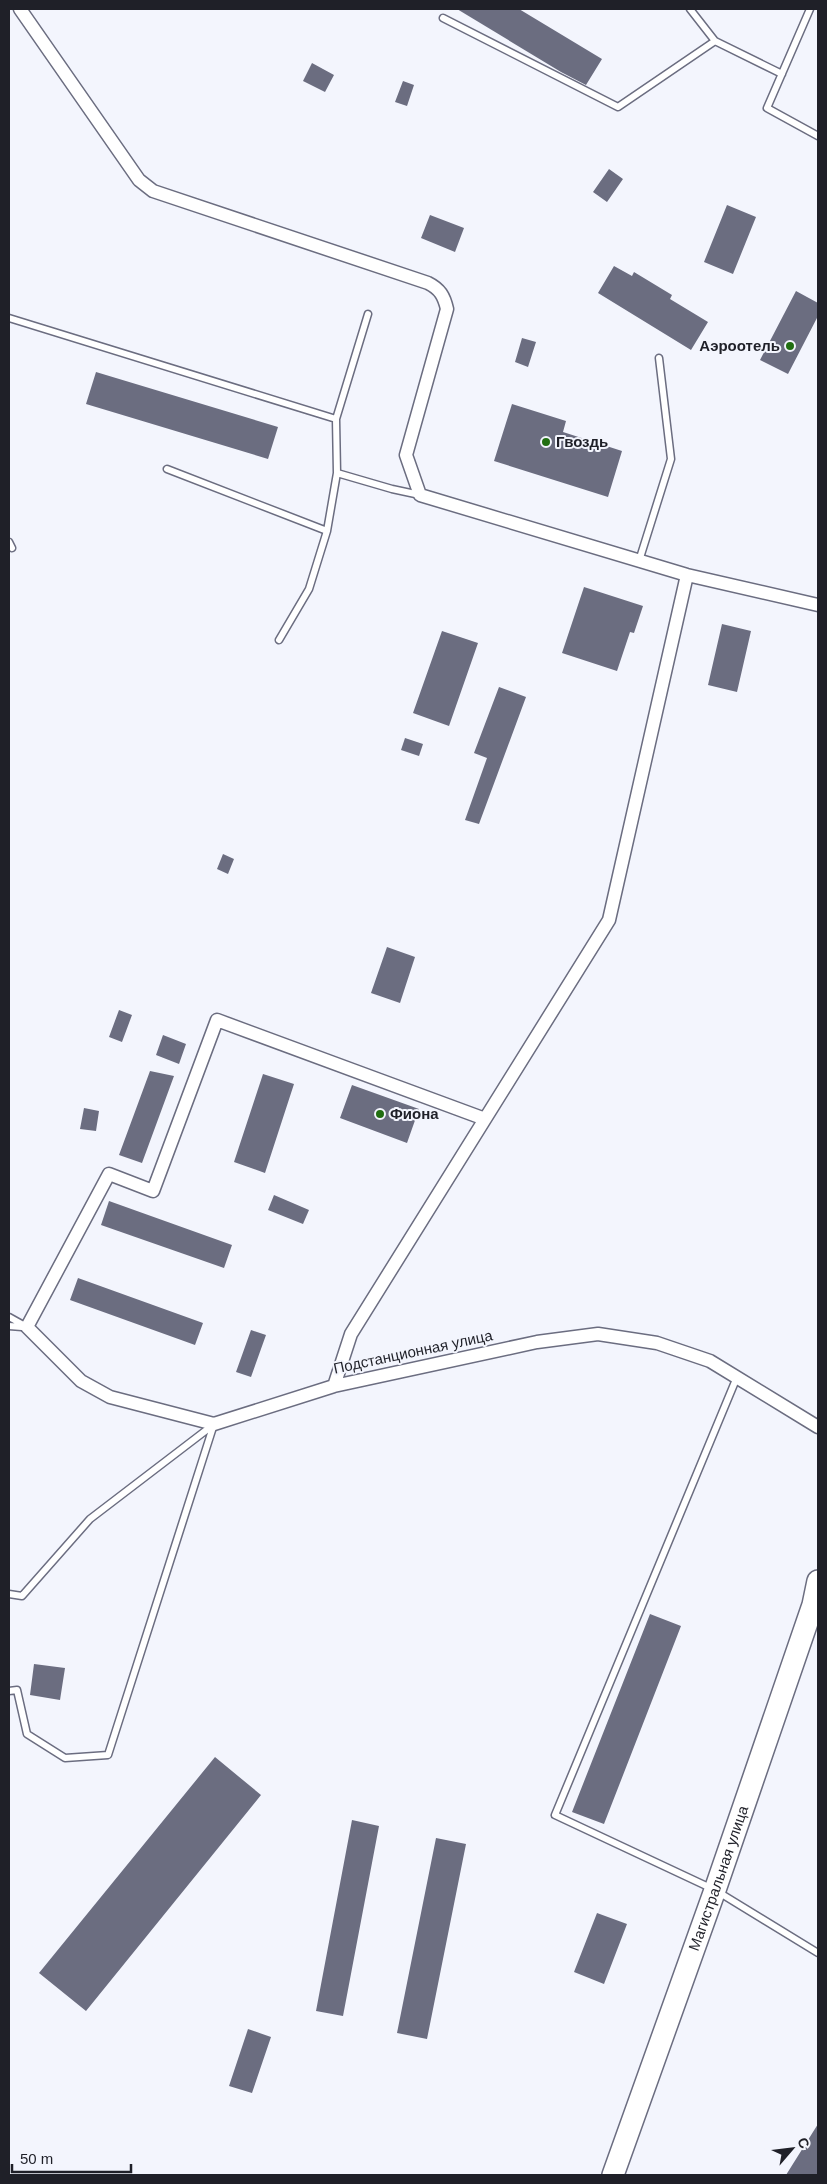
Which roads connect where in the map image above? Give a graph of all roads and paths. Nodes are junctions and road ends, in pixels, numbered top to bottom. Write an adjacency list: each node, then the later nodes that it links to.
1 (20, 9): 14 (street)
2 (690, 9): 5 (lane)
3 (810, 9): 6 (lane)
4 (444, 18): 5 (lane)
5 (715, 41): 6 (lane)
6 (782, 74): 7 (lane)
7 (818, 136)
8 (368, 314): 11 (lane)
9 (9, 318): 11 (lane)
10 (659, 358): 16 (lane)
11 (336, 419): 13 (lane)
12 (167, 469): 15 (lane)
13 (337, 474): 14 (lane); 15 (lane)
14 (420, 495): 16 (street)
15 (327, 531): 19 (lane)
16 (640, 555): 17 (street)
17 (688, 575): 18 (street); 20 (street)
18 (818, 606)
19 (279, 640)
20 (484, 1119): 23 (street); 25 (street)
21 (9, 1318): 23 (lane)
22 (9, 1326): 23 (lane)
23 (27, 1327): 26 (street)
24 (737, 1377): 25 (street, Подстанционная улица); 27 (street, Подстанционная улица); 31 (lane)
25 (334, 1386): 26 (street, Подстанционная улица)
26 (214, 1424): 29 (lane); 30 (lane)
27 (818, 1427)
28 (818, 1581): 31 (main road, Магистральная улица)
29 (9, 1594)
30 (9, 1691)
31 (715, 1890): 32 (lane); 33 (main road, Магистральная улица)
32 (818, 1953)
33 (613, 2175)

